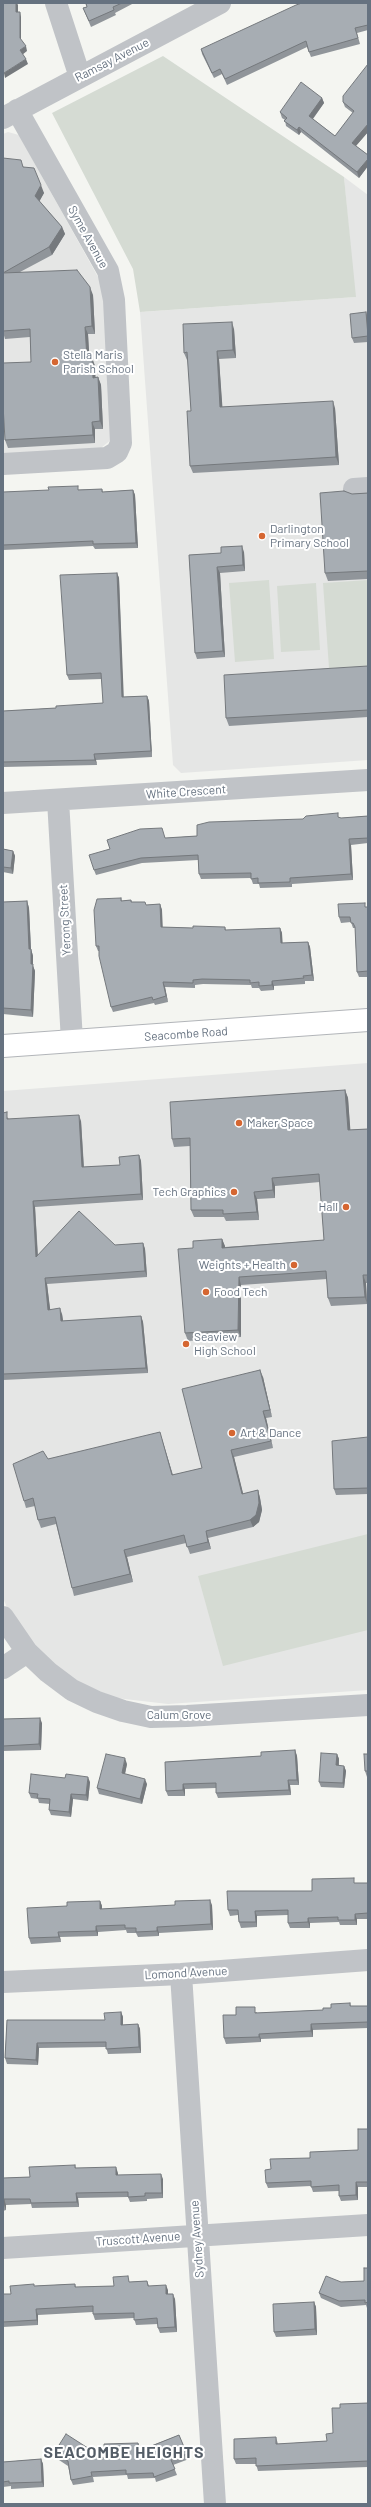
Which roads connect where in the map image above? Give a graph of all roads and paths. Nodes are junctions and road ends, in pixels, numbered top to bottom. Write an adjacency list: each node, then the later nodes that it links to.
1 (56, 3): 3 (street)
2 (220, 3): 3 (street, Ramsay Avenue)
3 (80, 77): 4 (street, Ramsay Avenue)
4 (10, 114): 5 (street, Syme Avenue)
5 (3, 464)
6 (368, 780): 7 (street, White Crescent)
7 (58, 800): 8 (street, White Crescent); 10 (street, Yerong Street)
8 (3, 803)
9 (368, 1020): 10 (main road, Seacombe Road)
10 (72, 1041): 11 (main road, Seacombe Road)
11 (3, 1046)
12 (3, 1617): 13 (street, Calum Grove)
13 (27, 1652): 14 (street); 15 (street, Calum Grove)
14 (3, 1668)
15 (368, 1705)
16 (368, 1960): 17 (street, Lomond Avenue)
17 (181, 1974): 18 (street, Lomond Avenue); 20 (street, Sydney Avenue)
18 (3, 1982)
19 (368, 2225): 20 (street, Truscott Avenue)
20 (197, 2236): 21 (street, Truscott Avenue); 22 (street, Sydney Avenue)
21 (3, 2248)
22 (215, 2504)

